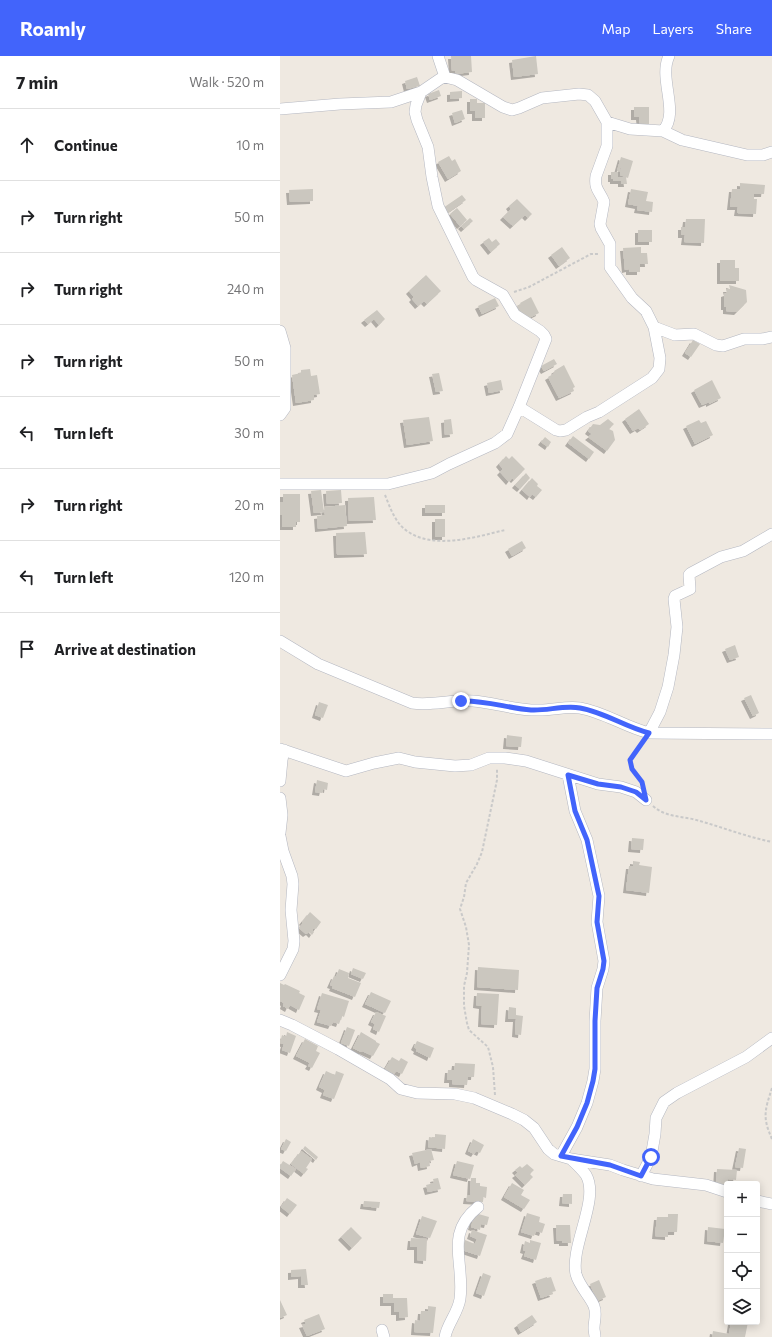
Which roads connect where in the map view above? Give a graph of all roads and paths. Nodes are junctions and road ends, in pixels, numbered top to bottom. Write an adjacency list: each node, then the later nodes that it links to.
1 (438, 56): 3 (street)
2 (669, 56): 7 (street)
3 (445, 77): 4 (street); 6 (street)
4 (421, 92): 5 (street); 10 (street)
5 (280, 109)
6 (608, 122): 7 (street); 9 (street)
7 (663, 131): 8 (street)
8 (772, 152)
9 (610, 254): 10 (path); 11 (street)
10 (503, 295): 14 (street)
11 (654, 327): 13 (street); 14 (street)
12 (280, 331): 15 (street)
13 (772, 337)
14 (519, 408): 17 (street)
15 (280, 415)
16 (280, 484): 17 (street)
17 (380, 484): 18 (path)
18 (506, 530)
19 (772, 534): 21 (street)
20 (280, 641): 21 (street)
21 (649, 733): 22 (street); 28 (path)
22 (772, 734)
23 (282, 750): 24 (street); 26 (street)
24 (496, 758): 25 (street); 35 (path)
25 (568, 775): 28 (street); 37 (street)
26 (280, 781)
27 (280, 798): 29 (street)
28 (646, 800): 30 (path)
29 (280, 835): 31 (street)
30 (772, 842)
31 (280, 975)
32 (280, 1020): 35 (street)
33 (772, 1038): 38 (street)
34 (772, 1088): 36 (path)
35 (496, 1106): 37 (street)
36 (772, 1139)
37 (566, 1158): 38 (street); 44 (street)
38 (641, 1176): 39 (street)
39 (724, 1191)
40 (760, 1202): 41 (street)
41 (772, 1204)
42 (478, 1207): 43 (street)
43 (445, 1337)
44 (595, 1337)

